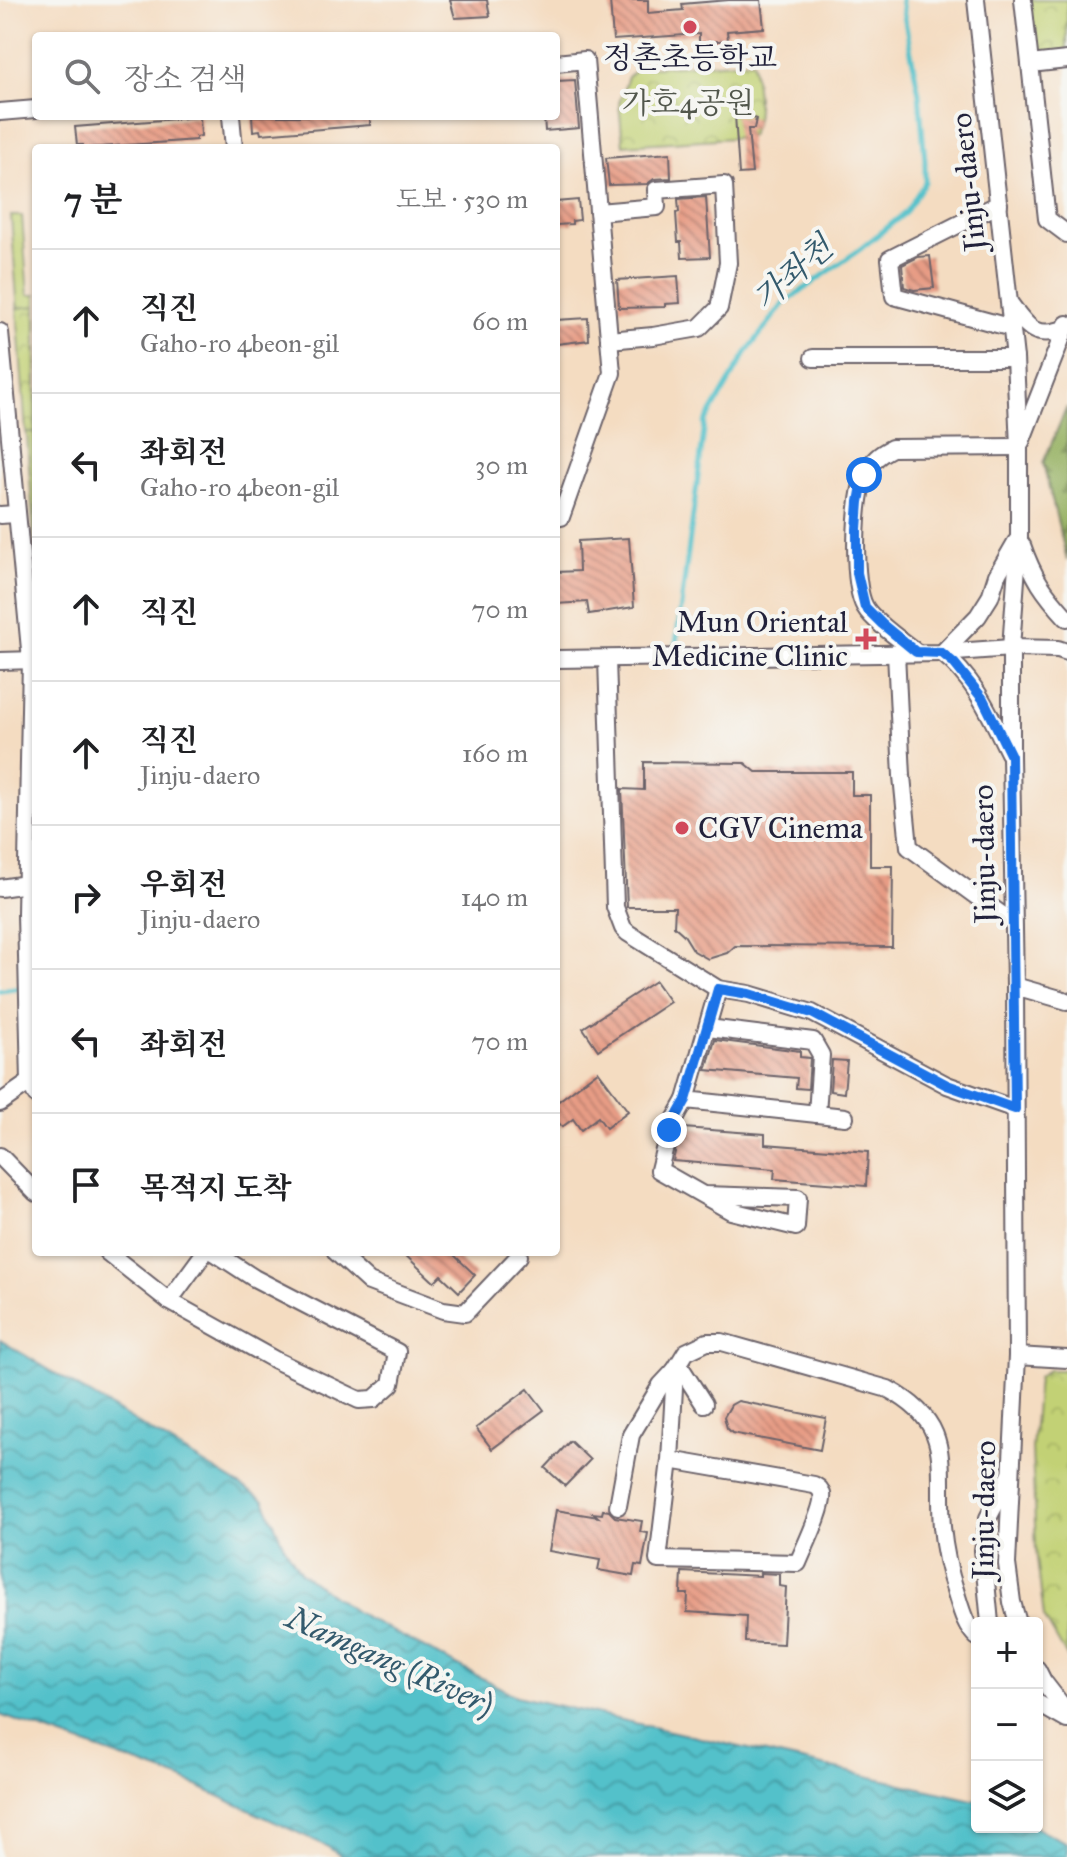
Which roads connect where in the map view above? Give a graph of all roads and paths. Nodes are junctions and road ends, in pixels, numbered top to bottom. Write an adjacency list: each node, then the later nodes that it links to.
1 (976, 0): 10 (street, Jinju-daero)
2 (1023, 0): 5 (street)
3 (1067, 60): 5 (street)
4 (560, 63): 11 (street)
5 (1030, 64): 12 (street)
6 (32, 109): 7 (street)
7 (0, 112)
8 (231, 120): 9 (street)
9 (234, 144)
10 (999, 204): 13 (street, Jinju-daero); 15 (street)
11 (598, 212): 17 (street); 17 (street)
12 (1067, 234)
13 (1009, 303): 14 (street); 15 (street, Jinju-daero)
14 (1066, 326): 20 (street)
15 (1012, 328): 19 (street, Jinju-daero)
16 (0, 332): 21 (street)
17 (609, 340): 22 (street)
18 (813, 358): 19 (street)
19 (1015, 358): 20 (street, Jinju-daero)
20 (1019, 447): 23 (street, Jinju-daero); 26 (street)
21 (8, 514): 30 (street)
22 (560, 517)
23 (1019, 538): 24 (street); 25 (street, Jinju-daero); 29 (street)
24 (1067, 618)
25 (1011, 648): 27 (street); 29 (street); 35 (street, Jinju-daero)
26 (916, 652): 28 (street); 29 (street)
27 (1067, 652)
28 (896, 653): 32 (street); 39 (street)
29 (942, 653): 35 (street)
30 (32, 654)
31 (560, 659): 32 (street)
32 (607, 659): 41 (street)
33 (32, 660): 34 (street)
34 (0, 661)
35 (1011, 756): 39 (street, Jinju-daero)
36 (32, 772): 37 (street)
37 (31, 883): 38 (street); 44 (street)
38 (0, 888)
39 (1013, 923): 40 (street, Jinju-daero)
40 (1015, 986): 42 (street); 48 (street, Jinju-daero)
41 (718, 989): 43 (street); 48 (street)
42 (1067, 1001)
43 (708, 1028): 46 (street); 49 (street)
44 (32, 1078)
45 (32, 1088): 47 (street)
46 (686, 1100): 49 (street); 53 (street)
47 (0, 1103)
48 (1015, 1109): 60 (street, Jinju-daero)
49 (817, 1114): 50 (street)
50 (845, 1117)
51 (0, 1156): 52 (street)
52 (32, 1189)
53 (705, 1195): 53 (street)
54 (112, 1256): 59 (street)
55 (202, 1256): 59 (street)
56 (220, 1256): 59 (street)
57 (340, 1256): 58 (street)
58 (519, 1256)
59 (169, 1301)
60 (1017, 1356): 61 (street); 65 (street, Jinju-daero)
61 (1067, 1359)
62 (677, 1368): 63 (street); 64 (street); 66 (street); 69 (street)
63 (704, 1404)
64 (670, 1460): 64 (street)
65 (1012, 1471): 67 (street); 68 (street, Jinju-daero)
66 (618, 1506)
67 (989, 1617)
68 (1016, 1617)
69 (971, 1629)
70 (1043, 1681): 72 (street)
71 (1043, 1706): 73 (street)
72 (1067, 1712)
73 (1067, 1720)

